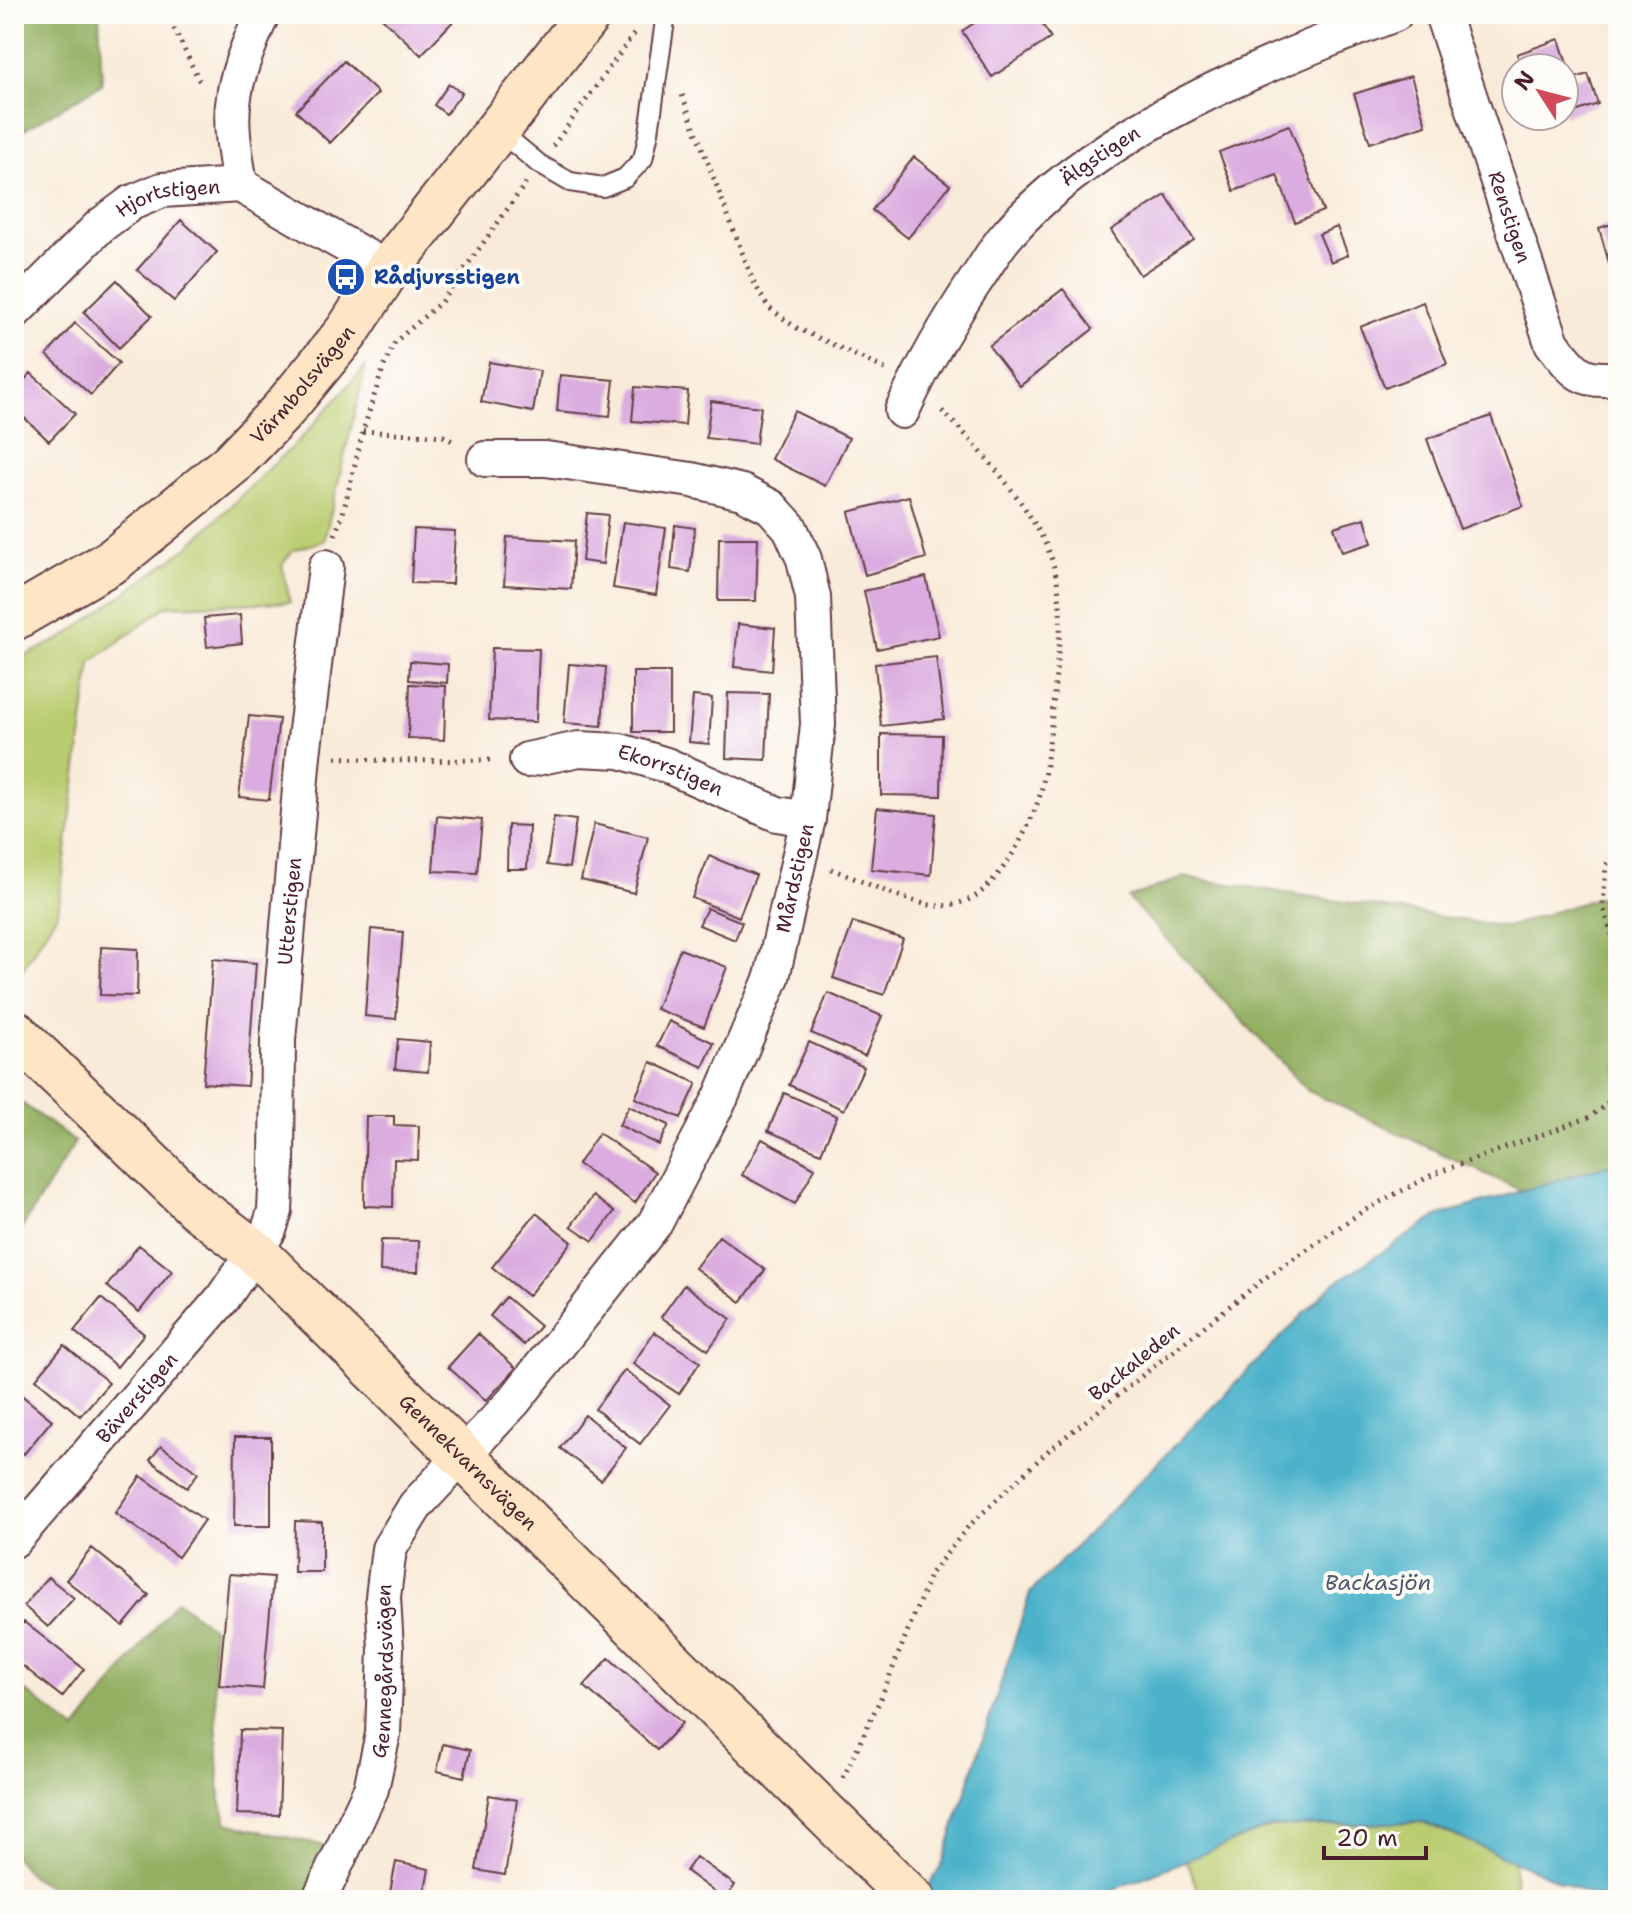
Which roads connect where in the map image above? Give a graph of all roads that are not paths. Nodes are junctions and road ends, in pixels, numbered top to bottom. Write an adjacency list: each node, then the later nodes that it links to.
1 (262, 14): 7 (street)
2 (589, 14): 6 (street, Värmbolsvägen)
3 (666, 14): 6 (lane)
4 (1395, 14): 11 (street, Älgstigen)
5 (1442, 14): 10 (street, Renstigen)
6 (498, 130): 8 (street, Värmbolsvägen)
7 (240, 185): 8 (street, Hjortstigen); 9 (street, Hjortstigen)
8 (388, 269): 14 (street, Värmbolsvägen)
9 (14, 312)
10 (1618, 378)
11 (907, 400)
12 (485, 459): 16 (street, Mårdstigen)
13 (326, 567): 18 (street, Utterstigen)
14 (14, 618)
15 (527, 760): 16 (street, Ekorrstigen)
16 (808, 819): 19 (street, Mårdstigen)
17 (14, 1032): 18 (street, Gennekvarnsvägen)
18 (255, 1252): 19 (street, Gennekvarnsvägen); 20 (street, Bäverstigen)
19 (462, 1455): 21 (street, Gennekvarnsvägen); 22 (street, Gennegårdsvägen)
20 (14, 1540)
21 (909, 1896)
22 (319, 1900)

